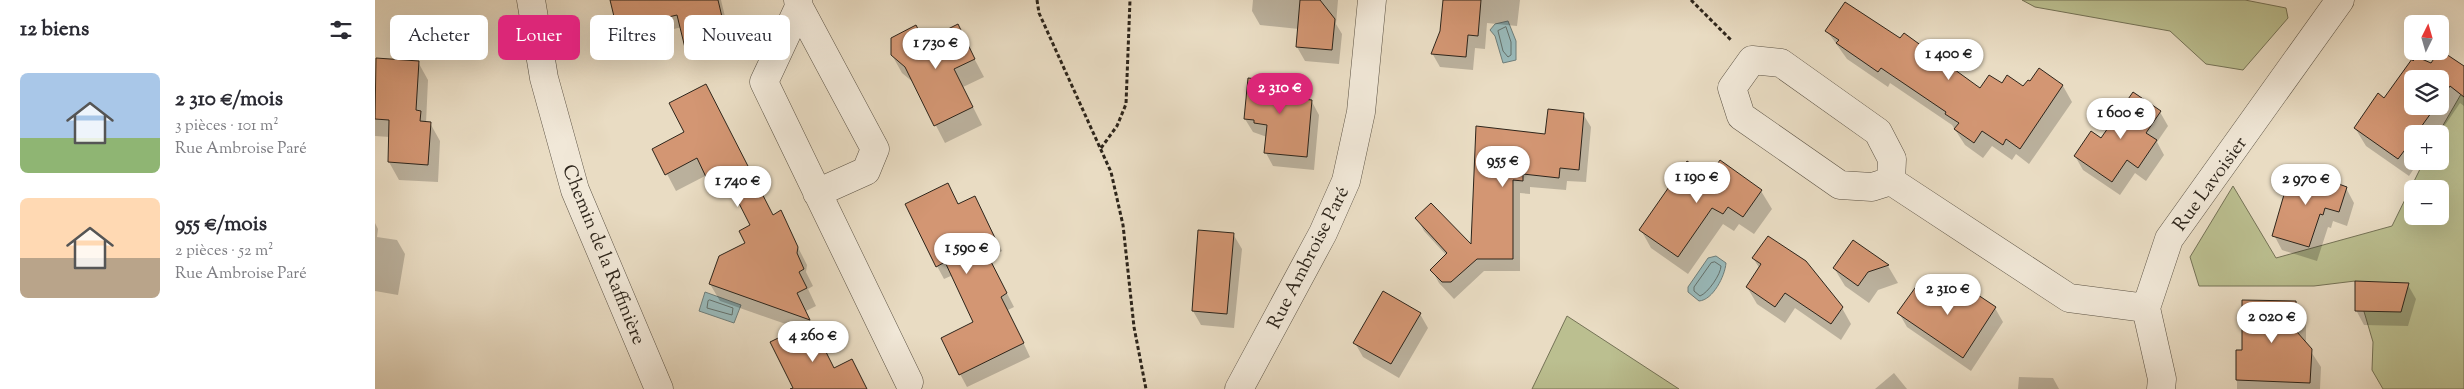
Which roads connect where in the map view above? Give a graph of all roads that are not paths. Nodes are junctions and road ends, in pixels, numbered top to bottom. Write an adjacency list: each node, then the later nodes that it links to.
1 (531, 0): 9 (street, Chemin de la Raffinière)
2 (1372, 0): 10 (street, Rue Ambroise Paré)
3 (2340, 0): 7 (street, Rue Lavoisier)
4 (799, 3): 6 (street); 6 (street)
5 (1891, 181): 5 (street); 7 (street)
6 (817, 193): 8 (street)
7 (2145, 308): 11 (street)
8 (909, 382)
9 (659, 389)
10 (1239, 389)
11 (2161, 389)

